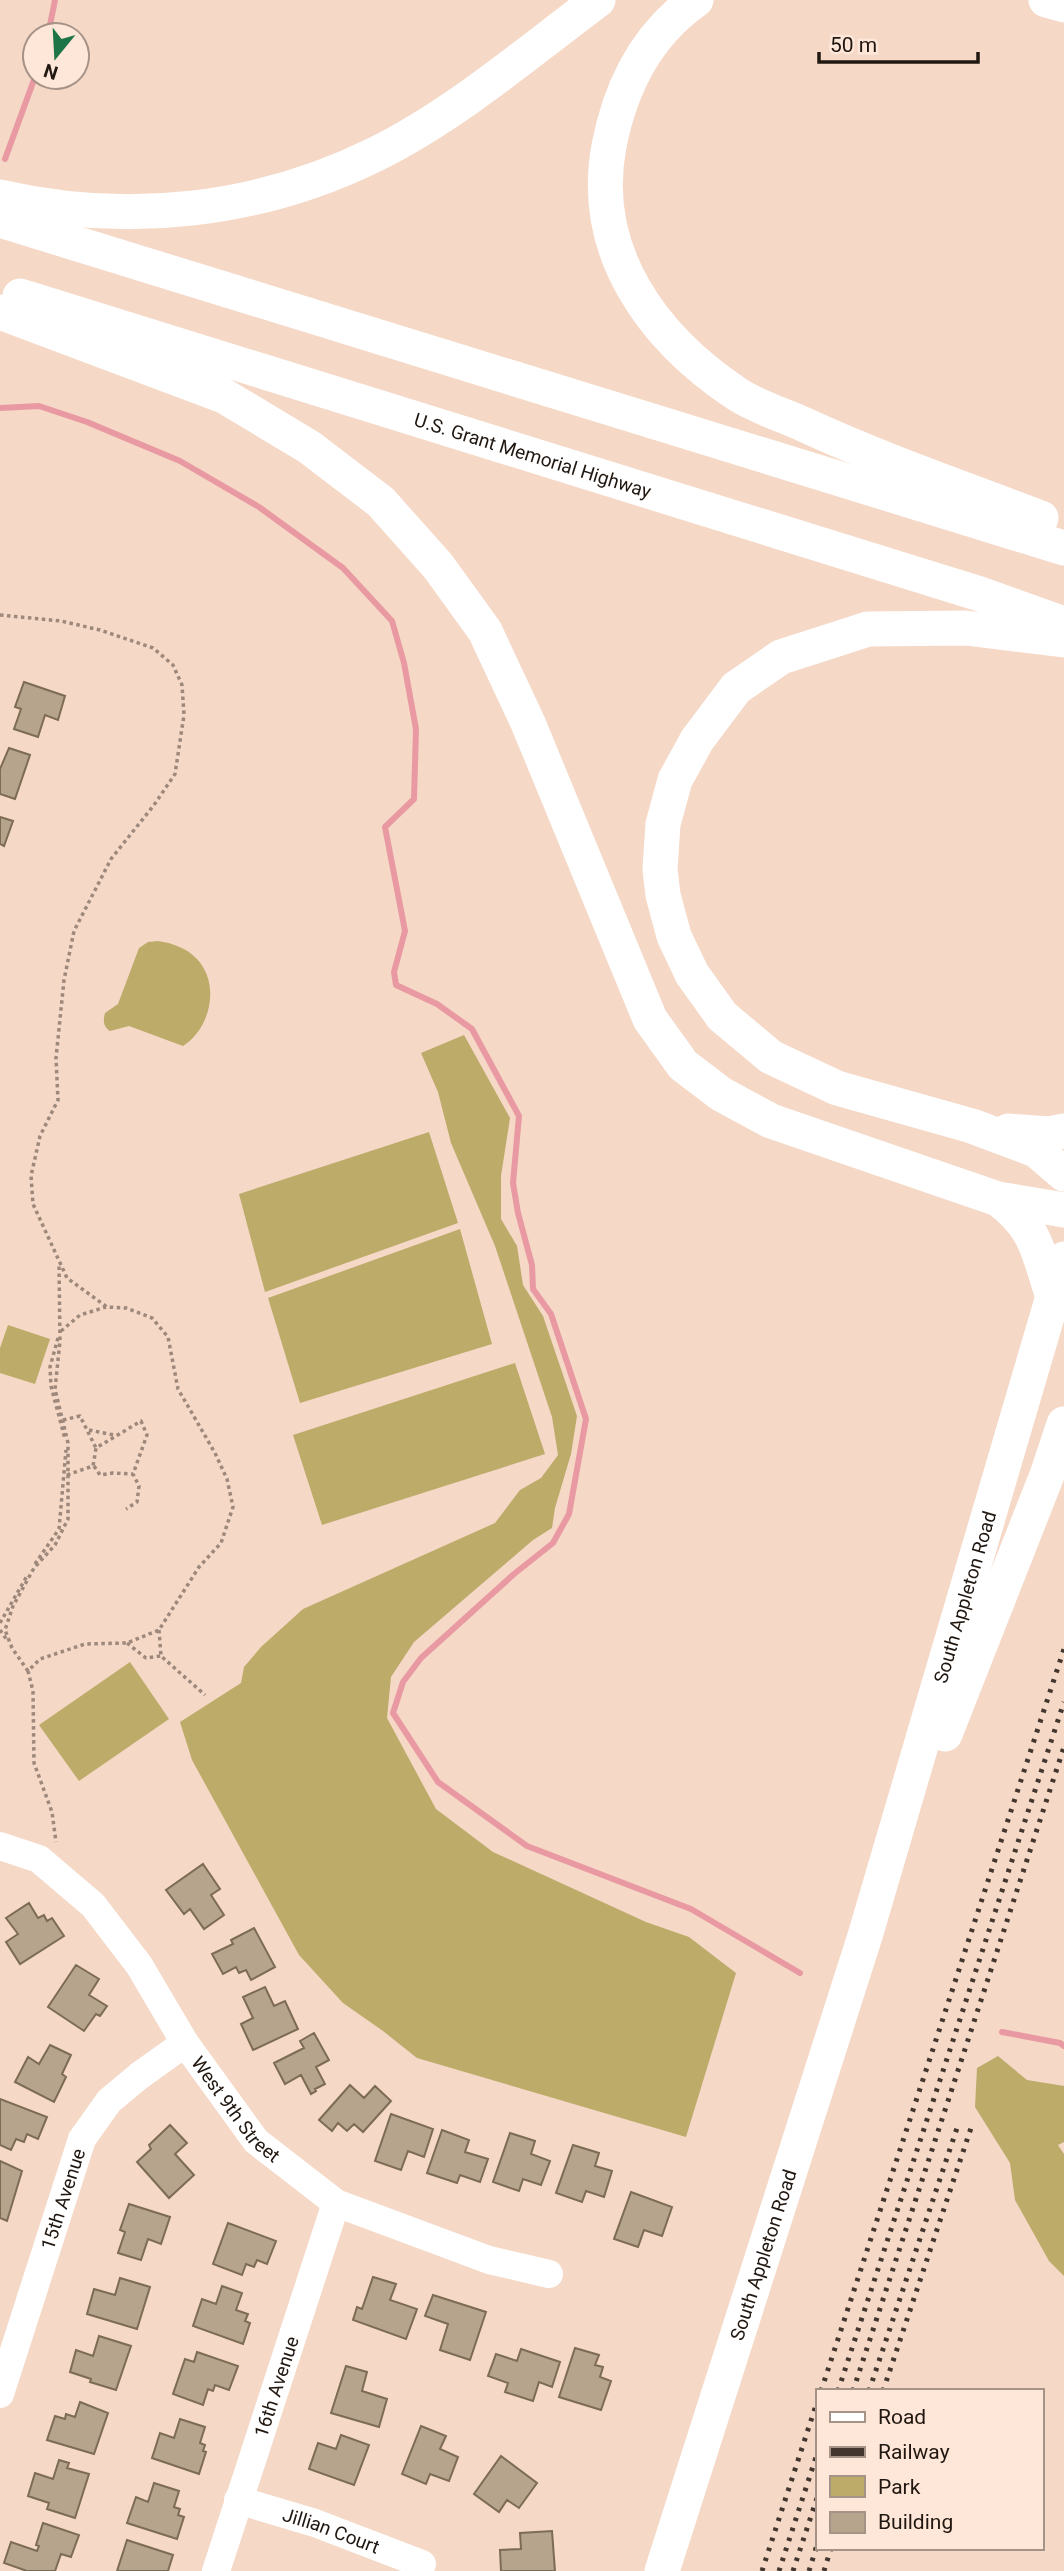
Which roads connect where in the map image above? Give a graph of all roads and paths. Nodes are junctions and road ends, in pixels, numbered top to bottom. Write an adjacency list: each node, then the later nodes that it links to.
1 (598, 0): 5 (main road)
2 (696, 0): 9 (main road)
3 (1046, 0): 4 (main road)
4 (1064, 5)
5 (0, 197)
6 (0, 220): 10 (main road)
7 (0, 290): 12 (main road, U.S. Grant Memorial Highway)
8 (0, 312): 17 (main road)
9 (1064, 527)
10 (1064, 548)
11 (0, 615): 20 (path)
12 (1064, 624)
13 (1064, 640): 14 (main road)
14 (972, 1126): 15 (main road); 16 (main road)
15 (1064, 1131)
16 (1064, 1174)
17 (998, 1199): 18 (main road); 21 (main road)
18 (1064, 1210)
19 (1064, 1259): 21 (main road, South Appleton Road)
20 (59, 1262): 22 (path); 23 (path)
21 (1052, 1294): 43 (main road, South Appleton Road)
22 (107, 1307): 23 (path); 35 (path)
23 (60, 1331): 24 (path); 33 (path)
24 (63, 1420): 26 (path); 31 (path)
25 (1064, 1424): 43 (main road, South Appleton Road)
26 (89, 1430): 27 (path); 28 (path)
27 (116, 1436): 28 (path); 30 (path)
28 (96, 1448): 29 (path)
29 (93, 1466): 30 (path); 31 (path)
30 (133, 1474): 32 (path)
31 (67, 1475): 37 (path)
32 (126, 1509)
33 (0, 1623)
34 (0, 1630): 37 (path)
35 (159, 1630): 36 (path); 38 (path)
36 (127, 1643): 38 (path); 39 (path)
37 (12, 1648): 39 (path)
38 (161, 1656): 40 (path)
39 (28, 1671): 42 (path)
40 (205, 1695)
41 (0, 1846): 42 (street, West 9th Street)
42 (61, 1878): 44 (street, West 9th Street)
43 (865, 1936): 51 (main road, South Appleton Road)
44 (186, 2043): 45 (street, West 9th Street); 47 (street, 15th Avenue)
45 (336, 2203): 46 (street, West 9th Street); 48 (street, 16th Avenue)
46 (549, 2274)
47 (0, 2394)
48 (239, 2500): 49 (street, Jillian Court); 50 (street, 16th Avenue)
49 (422, 2564)
50 (216, 2571)
51 (662, 2571)

